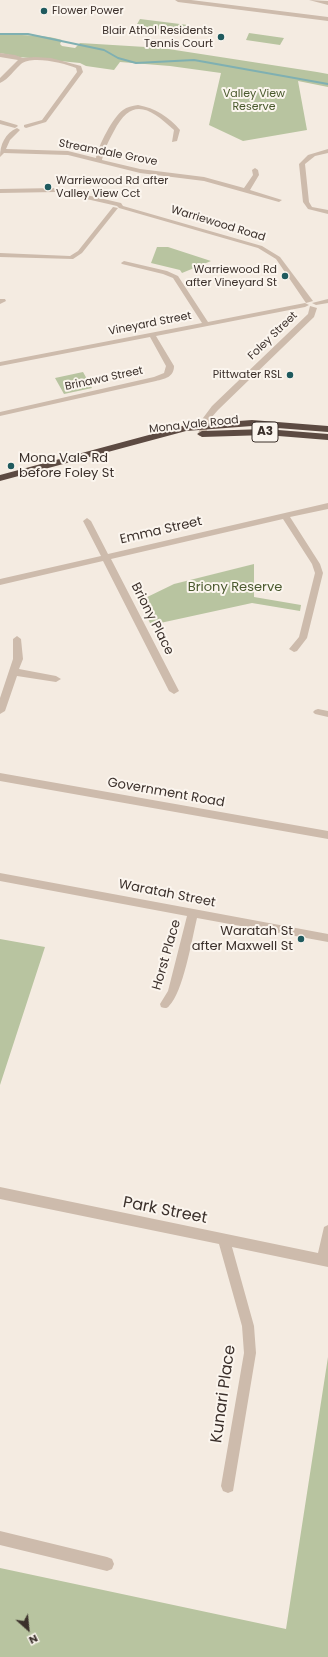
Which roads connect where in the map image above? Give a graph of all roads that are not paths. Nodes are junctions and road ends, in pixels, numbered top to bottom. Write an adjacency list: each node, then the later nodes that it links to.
1 (178, 0): 3 (street)
2 (312, 0): 4 (street)
3 (192, 1): 5 (street)
4 (328, 3)
5 (328, 19)
6 (0, 55): 7 (street)
7 (22, 60): 8 (street); 10 (street)
8 (0, 80)
9 (0, 122): 10 (street)
10 (16, 128): 13 (street)
11 (174, 141): 14 (street)
12 (328, 151): 20 (street)
13 (1, 153): 14 (street, Streamdale Grove)
14 (99, 160): 17 (street, Streamdale Grove)
15 (255, 170): 17 (street)
16 (0, 191): 19 (street, Warriewood Road)
17 (246, 191): 18 (street, Streamdale Grove)
18 (279, 200)
19 (116, 206): 21 (street); 24 (street, Warriewood Road)
20 (328, 212)
21 (0, 255)
22 (124, 263): 25 (street)
23 (328, 301): 24 (street, Vineyard Street)
24 (311, 304): 25 (street, Vineyard Street); 30 (street, Foley Street)
25 (206, 324): 26 (street, Vineyard Street)
26 (152, 335): 27 (street, Vineyard Street); 28 (street, Brinawa Street)
27 (0, 364)
28 (0, 414)
29 (328, 429): 30 (highway, Mona Vale Road / A3)
30 (204, 430): 31 (highway, Mona Vale Road / A3); 32 (highway, Mona Vale Road / A3)
31 (328, 437)
32 (0, 478)
33 (328, 506): 34 (street, Emma Street)
34 (285, 516): 36 (street, Emma Street); 39 (street)
35 (87, 520): 36 (street, Briony Place)
36 (107, 558): 37 (street, Emma Street); 42 (street, Briony Place)
37 (0, 582)
38 (17, 639): 40 (street)
39 (294, 649)
40 (15, 672): 41 (street); 43 (street)
41 (56, 679)
42 (174, 691)
43 (0, 711)
44 (318, 712): 45 (street)
45 (328, 714)
46 (0, 777): 47 (street, Government Road)
47 (328, 835)
48 (0, 877): 49 (street, Waratah Street)
49 (193, 913): 50 (street, Waratah Street); 51 (street, Horst Place)
50 (328, 938)
51 (165, 1004)
52 (0, 1193): 54 (street, Park Street)
53 (328, 1231): 55 (street)
54 (224, 1239): 55 (street, Park Street); 56 (street, Kunari Place)
55 (326, 1260)
56 (228, 1486)
57 (0, 1538): 58 (street)
58 (107, 1564)

